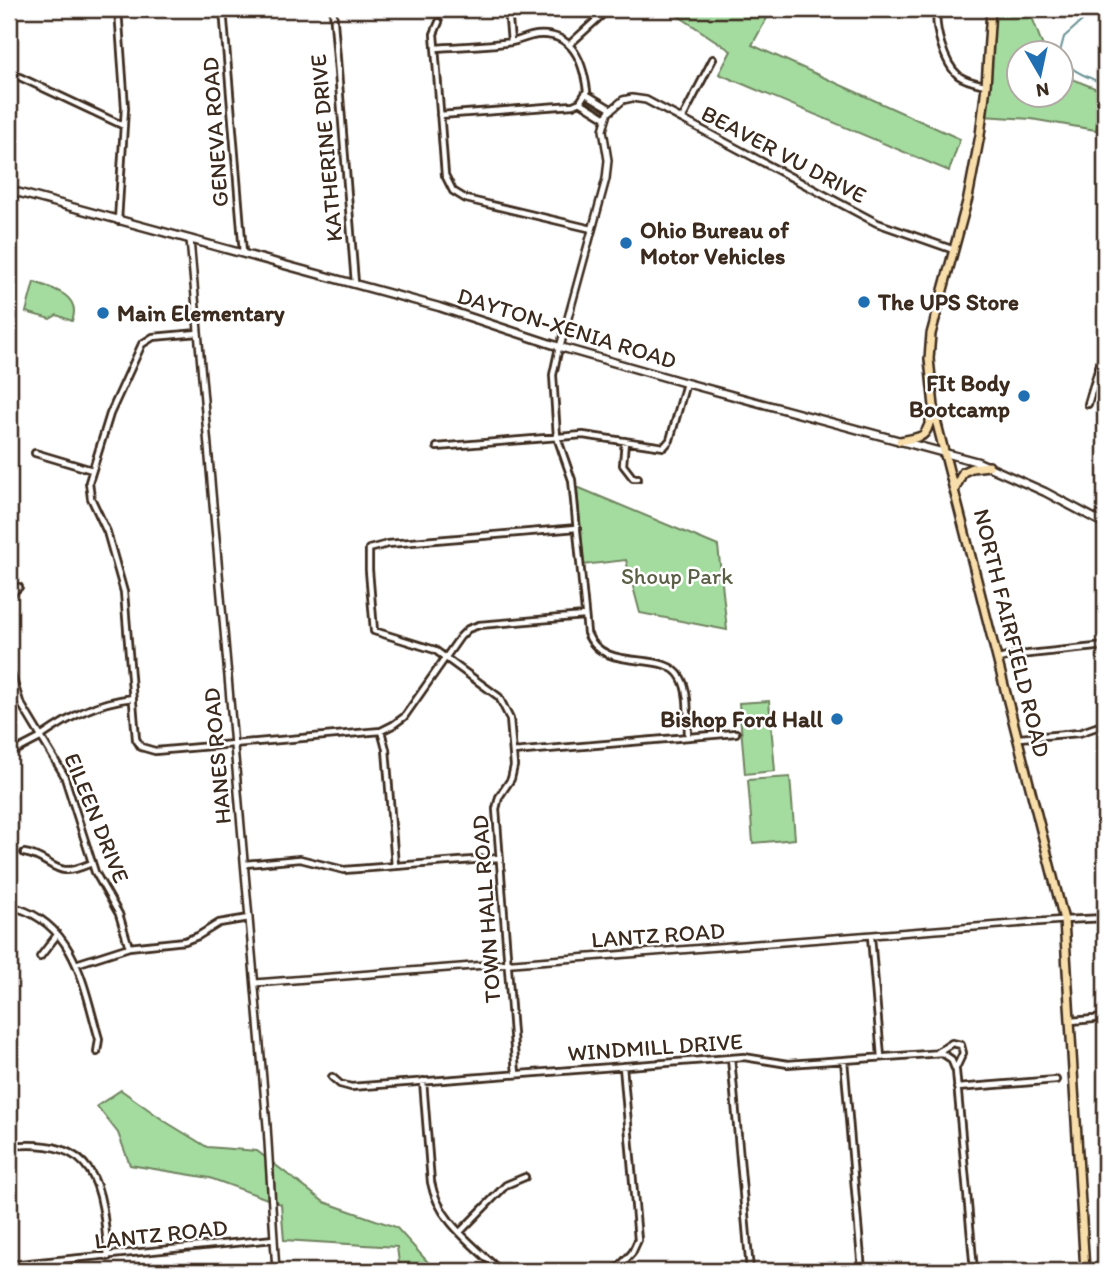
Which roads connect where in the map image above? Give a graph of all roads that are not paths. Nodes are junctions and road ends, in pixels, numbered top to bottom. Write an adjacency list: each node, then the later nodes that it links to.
1 (118, 9): 21 (street)
2 (223, 9): 27 (street, GENEVA ROAD)
3 (333, 9): 28 (street, KATHERINE DRIVE)
4 (508, 9): 9 (street)
5 (937, 9): 14 (street)
6 (991, 9): 14 (main road, NORTH FAIRFIELD ROAD)
7 (604, 13): 10 (street)
8 (439, 22): 11 (street)
9 (511, 42): 10 (street); 11 (street)
10 (570, 44): 15 (street)
11 (435, 48): 18 (street)
12 (713, 59): 20 (street)
13 (9, 72): 21 (street)
14 (986, 86): 26 (main road, NORTH FAIRFIELD ROAD)
15 (586, 94): 16 (street); 17 (street)
16 (580, 102): 18 (street); 19 (street)
17 (611, 109): 19 (street); 20 (street, BEAVER VU DRIVE)
18 (440, 115): 24 (street)
19 (606, 118): 24 (street)
20 (682, 119): 26 (street, BEAVER VU DRIVE)
21 (124, 126): 23 (street)
22 (9, 190): 23 (main road, DAYTON-XENIA ROAD)
23 (118, 220): 25 (main road, DAYTON-XENIA ROAD)
24 (592, 229): 30 (street)
25 (190, 239): 27 (main road, DAYTON-XENIA ROAD); 29 (street, HANES ROAD)
26 (954, 250): 34 (main road, NORTH FAIRFIELD ROAD)
27 (243, 253): 28 (main road, DAYTON-XENIA ROAD)
28 (355, 284): 30 (main road, DAYTON-XENIA ROAD)
29 (198, 333): 42 (street); 61 (street, HANES ROAD)
30 (560, 347): 32 (main road, DAYTON-XENIA ROAD); 35 (street)
31 (1105, 347): 33 (street)
32 (686, 383): 36 (street); 37 (main road, DAYTON-XENIA ROAD)
33 (1088, 404)
34 (934, 409): 37 (main road); 40 (main road, NORTH FAIRFIELD ROAD)
35 (557, 437): 36 (street); 38 (street); 46 (street)
36 (625, 441): 43 (street)
37 (900, 441): 40 (main road, DAYTON-XENIA ROAD)
38 (437, 447)
39 (36, 453): 42 (street)
40 (945, 454): 41 (main road, DAYTON-XENIA ROAD); 44 (main road, NORTH FAIRFIELD ROAD)
41 (989, 466): 44 (main road); 45 (main road, DAYTON-XENIA ROAD)
42 (92, 470): 54 (street)
43 (638, 478)
44 (955, 490): 52 (main road, NORTH FAIRFIELD ROAD)
45 (1105, 524)
46 (577, 528): 49 (street); 51 (street, TOWN HALL ROAD)
47 (19, 587): 48 (street)
48 (9, 596)
49 (584, 616): 51 (street); 59 (street)
50 (1105, 646): 52 (street)
51 (445, 658): 56 (street); 62 (street, TOWN HALL ROAD)
52 (999, 659): 60 (main road, NORTH FAIRFIELD ROAD)
53 (9, 667): 58 (street, EILEEN DRIVE)
54 (133, 698): 58 (street); 61 (street)
55 (1105, 724): 60 (street)
56 (381, 731): 61 (street); 68 (street)
57 (736, 733): 59 (street)
58 (42, 737): 63 (street); 66 (street, EILEEN DRIVE)
59 (688, 737): 62 (street)
60 (1019, 738): 72 (main road, NORTH FAIRFIELD ROAD)
61 (233, 744): 67 (street, HANES ROAD)
62 (513, 752): 65 (street, TOWN HALL ROAD)
63 (9, 754)
64 (24, 853): 66 (street)
65 (499, 858): 68 (street); 77 (street, TOWN HALL ROAD)
66 (92, 863): 75 (street, EILEEN DRIVE)
67 (245, 864): 68 (street); 70 (street, HANES ROAD)
68 (395, 866)
69 (17, 908): 73 (street)
70 (249, 918): 75 (street); 79 (street, HANES ROAD)
71 (1105, 918): 72 (street)
72 (1064, 920): 74 (street, LANTZ ROAD); 81 (main road, NORTH FAIRFIELD ROAD)
73 (57, 935): 76 (street); 78 (street)
74 (871, 936): 77 (street, LANTZ ROAD); 84 (street)
75 (129, 947): 78 (street)
76 (40, 957)
77 (507, 963): 79 (street, LANTZ ROAD); 89 (street, TOWN HALL ROAD)
78 (76, 964): 82 (street)
79 (255, 983): 97 (street, HANES ROAD)
80 (1105, 1018): 81 (street)
81 (1071, 1021): 106 (main road, NORTH FAIRFIELD ROAD)
82 (97, 1052)
83 (937, 1052): 84 (street, WINDMILL DRIVE); 88 (street); 88 (street, WINDMILL DRIVE)
84 (881, 1057): 86 (street, WINDMILL DRIVE)
85 (732, 1058): 86 (street, WINDMILL DRIVE); 87 (street, WINDMILL DRIVE); 103 (street)
86 (844, 1060): 104 (street)
87 (623, 1066): 89 (street, WINDMILL DRIVE); 102 (street)
88 (956, 1071): 93 (street)
89 (516, 1074): 92 (street, WINDMILL DRIVE)
90 (332, 1077): 92 (street, WINDMILL DRIVE)
91 (1056, 1080): 93 (street)
92 (423, 1081): 96 (street)
93 (957, 1088): 105 (street)
94 (9, 1146): 98 (street)
95 (525, 1177): 96 (street)
96 (460, 1232): 101 (street)
97 (274, 1239): 98 (street, LANTZ ROAD); 100 (street, HANES ROAD)
98 (108, 1257): 99 (street, LANTZ ROAD)
99 (9, 1265)
100 (276, 1271)
101 (500, 1271)
102 (615, 1271)
103 (750, 1271)
104 (862, 1271)
105 (974, 1271)
106 (1085, 1271)

